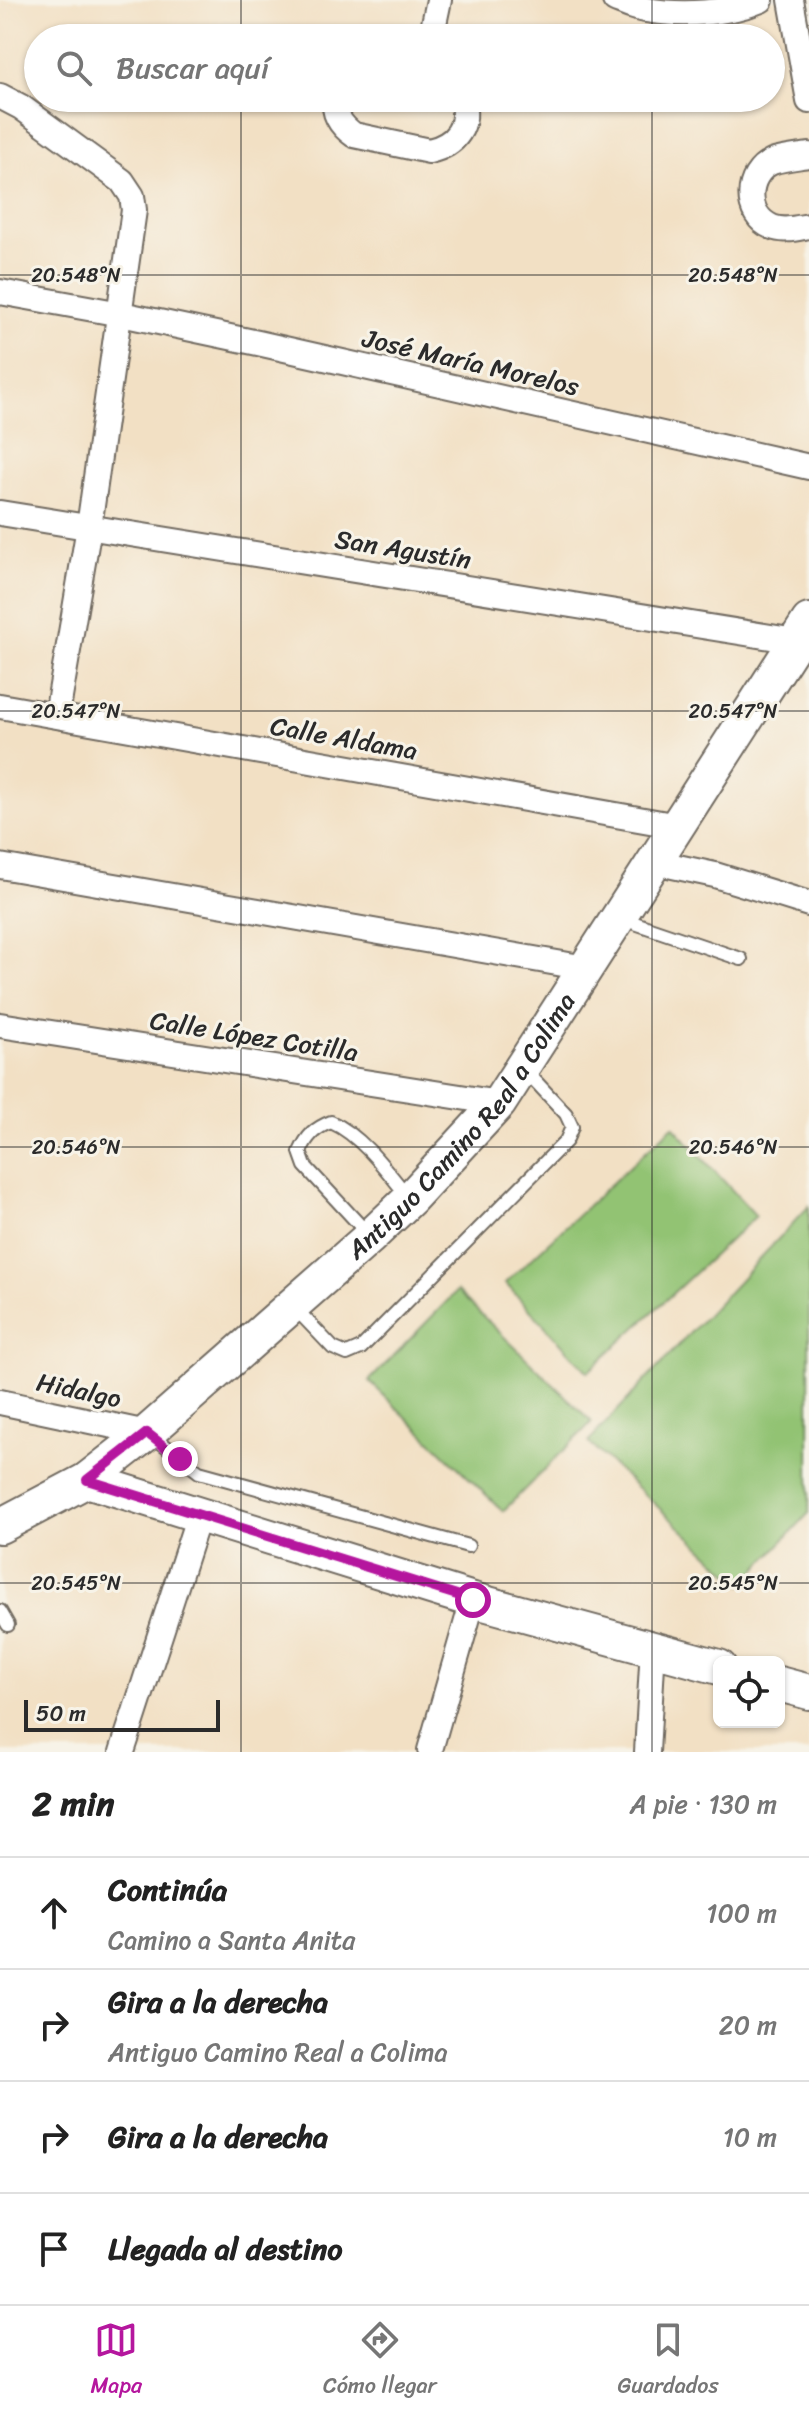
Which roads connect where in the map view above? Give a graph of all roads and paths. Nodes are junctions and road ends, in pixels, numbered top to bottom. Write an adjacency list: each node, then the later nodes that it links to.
1 (439, 0): 5 (street)
2 (615, 0): 3 (street)
3 (761, 0)
4 (791, 0): 7 (street)
5 (434, 24)
6 (0, 96): 8 (street)
7 (809, 101)
8 (24, 109)
9 (28, 112): 17 (street)
10 (336, 112): 11 (street)
11 (464, 112)
12 (809, 155): 13 (street)
13 (809, 226)
14 (0, 292): 15 (street)
15 (63, 303): 16 (street); 17 (street, José María Morelos)
16 (0, 305)
17 (121, 314): 18 (street, José María Morelos); 20 (street)
18 (809, 467)
19 (0, 513): 20 (street, San Agustín)
20 (89, 527): 21 (street, San Agustín); 23 (street)
21 (803, 631): 24 (main road, Antiguo Camino Real a Colima)
22 (0, 706): 23 (street, Calle Aldama)
23 (57, 715): 24 (street, Calle Aldama)
24 (678, 826): 25 (main road, Antiguo Camino Real a Colima)
25 (654, 862): 27 (street); 28 (main road, Antiguo Camino Real a Colima)
26 (0, 866): 30 (street)
27 (809, 904)
28 (618, 917): 29 (lane); 30 (main road, Antiguo Camino Real a Colima)
29 (741, 959)
30 (586, 968): 32 (main road, Antiguo Camino Real a Colima)
31 (0, 1025): 33 (street, Calle López Cotilla)
32 (523, 1068): 33 (main road, Antiguo Camino Real a Colima); 36 (lane)
33 (499, 1103): 34 (main road, Antiguo Camino Real a Colima)
34 (410, 1199): 35 (main road, Antiguo Camino Real a Colima); 35 (lane)
35 (370, 1237): 36 (main road, Antiguo Camino Real a Colima)
36 (292, 1304): 38 (main road, Antiguo Camino Real a Colima)
37 (0, 1402): 38 (street, Hidalgo)
38 (147, 1433): 39 (main road, Antiguo Camino Real a Colima); 42 (lane)
39 (87, 1480): 40 (main road); 41 (main road, Antiguo Camino Real a Colima)
40 (199, 1515): 43 (main road); 51 (street)
41 (0, 1526)
42 (468, 1546)
43 (473, 1600): 46 (main road); 50 (street)
44 (0, 1611): 45 (lane)
45 (8, 1625)
46 (653, 1647): 47 (main road); 52 (street)
47 (713, 1665)
48 (785, 1686): 49 (main road)
49 (809, 1692)
50 (425, 1751)
51 (122, 1752)
52 (647, 1752)

